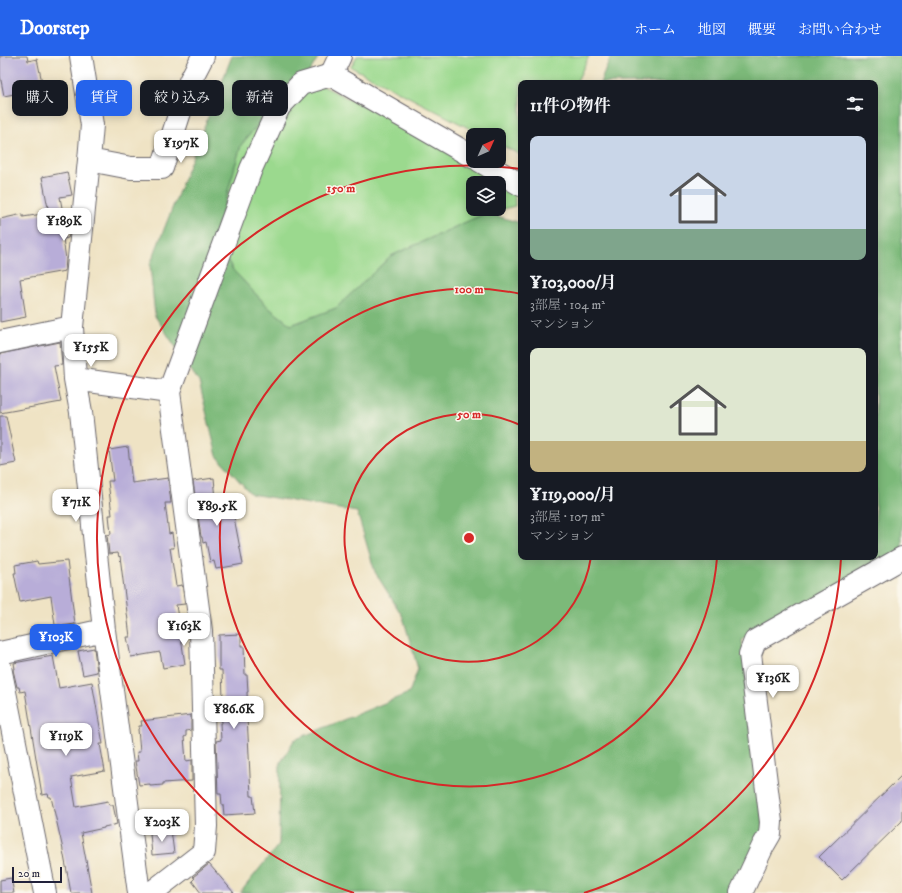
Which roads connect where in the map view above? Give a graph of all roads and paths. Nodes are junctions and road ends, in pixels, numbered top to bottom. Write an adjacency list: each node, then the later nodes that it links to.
1 (81, 56): 6 (street)
2 (203, 56): 6 (street)
3 (340, 56): 4 (street)
4 (331, 75): 5 (street); 12 (street)
5 (466, 153)
6 (90, 160): 9 (street)
7 (492, 168): 8 (street)
8 (518, 183)
9 (72, 327): 10 (street); 11 (street)
10 (0, 342)
11 (75, 379): 12 (street); 14 (street)
12 (169, 392): 19 (street)
13 (902, 558): 20 (street)
14 (104, 630): 15 (street); 18 (street)
15 (0, 653)
16 (0, 667): 17 (street)
17 (45, 893)
18 (139, 893)
19 (151, 893)
20 (741, 893)

